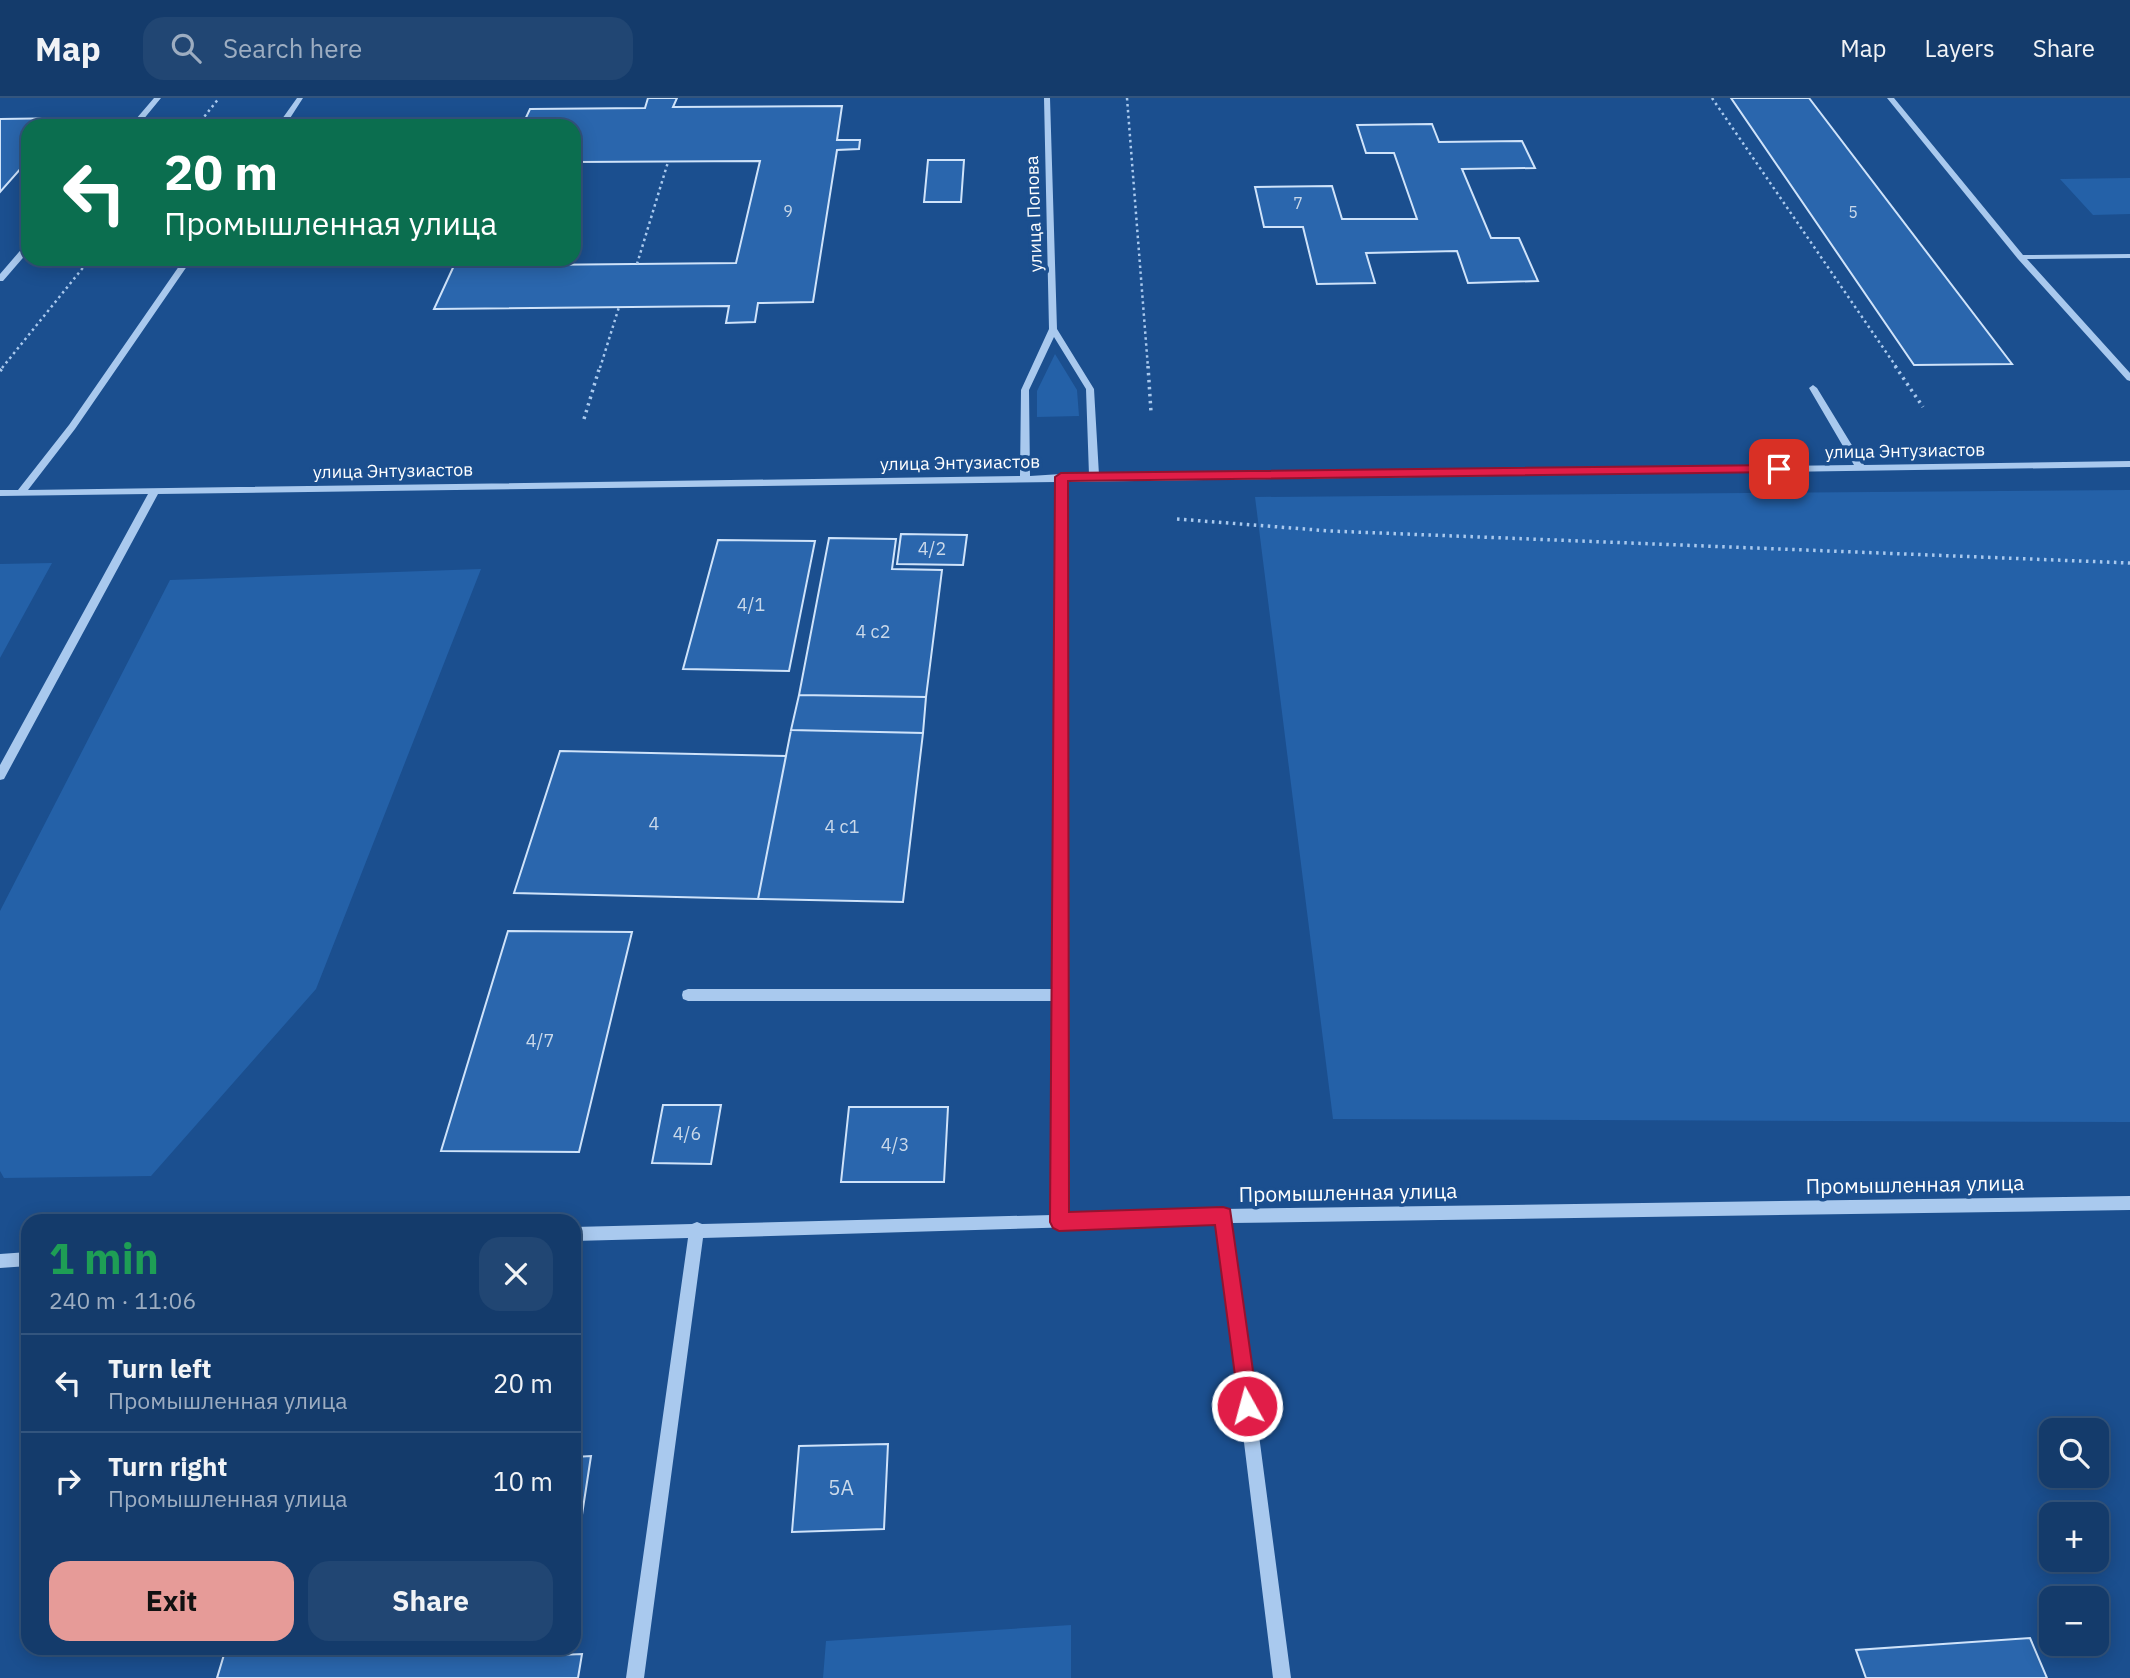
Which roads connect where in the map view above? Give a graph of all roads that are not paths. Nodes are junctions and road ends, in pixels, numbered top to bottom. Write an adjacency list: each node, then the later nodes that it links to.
1 (158, 98): 5 (street)
2 (300, 98): 6 (street)
3 (1047, 98): 12 (street, улица Попова)
4 (1890, 98): 9 (street)
5 (140, 119)
6 (286, 119)
7 (21, 255): 11 (street)
8 (2130, 256): 9 (street)
9 (2021, 257): 13 (street)
10 (183, 266): 22 (street)
11 (1, 278)
12 (1053, 329): 18 (street); 19 (street, улица Попова)
13 (2130, 378)
14 (1813, 388): 16 (street)
15 (2130, 464): 16 (street, улица Энтузиастов)
16 (1861, 468): 18 (street, улица Энтузиастов)
17 (1061, 477): 18 (street, улица Энтузиастов); 19 (street, улица Энтузиастов); 25 (street)
18 (1094, 477)
19 (1025, 478): 20 (street, улица Энтузиастов)
20 (155, 490): 22 (street, улица Энтузиастов); 23 (street)
21 (0, 493): 22 (street, улица Энтузиастов)
22 (20, 493)
23 (0, 776)
24 (688, 995): 25 (street)
25 (1060, 995): 28 (street)
26 (2130, 1203): 27 (street, Промышленная улица)
27 (1223, 1216): 28 (street, Промышленная улица); 34 (street)
28 (1059, 1222): 29 (street, Промышленная улица)
29 (697, 1229): 30 (street, Промышленная улица); 33 (street)
30 (581, 1234)
31 (21, 1260): 32 (street)
32 (0, 1261)
33 (635, 1678)
34 (1282, 1678)

